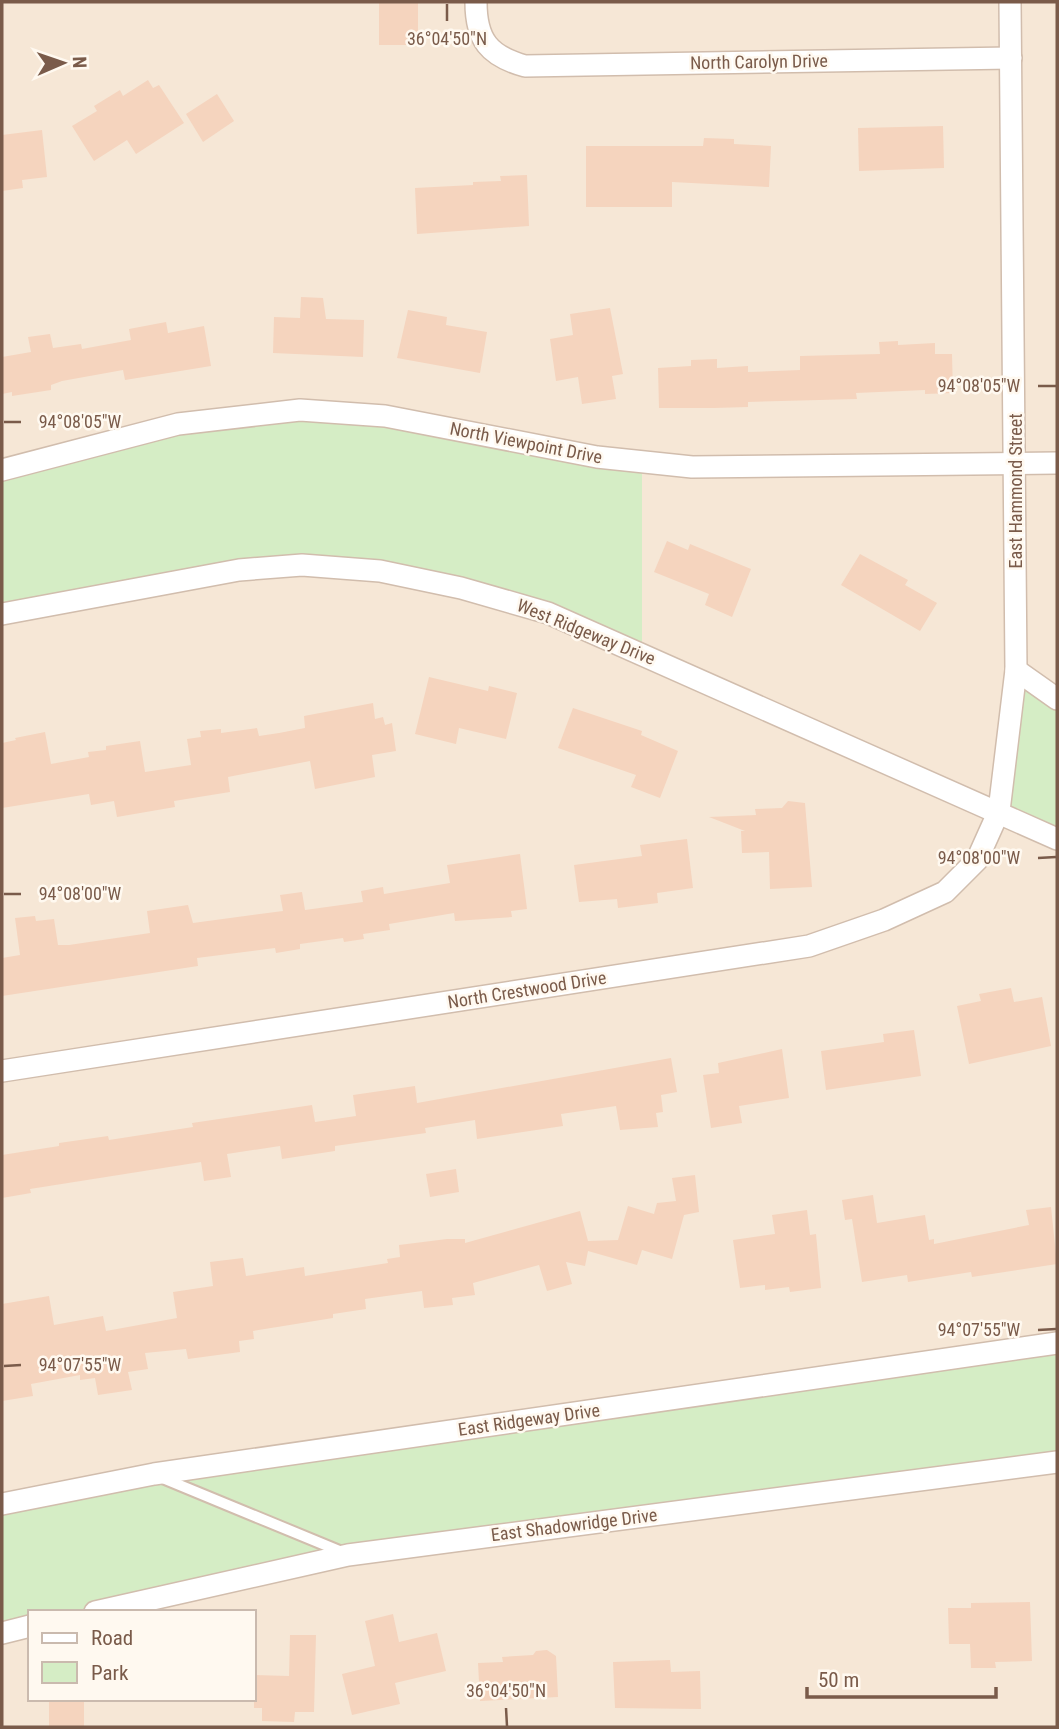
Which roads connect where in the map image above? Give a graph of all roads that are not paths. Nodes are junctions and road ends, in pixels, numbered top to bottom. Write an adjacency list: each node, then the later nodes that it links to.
1 (476, 2): 3 (street, North Carolyn Drive)
2 (1010, 2): 3 (street, East Hammond Street)
3 (1011, 58): 4 (street, East Hammond Street)
4 (1016, 463): 5 (street, North Viewpoint Drive); 6 (street, North Viewpoint Drive); 8 (street, East Hammond Street)
5 (1057, 463)
6 (2, 470)
7 (2, 614): 10 (street, West Ridgeway Drive)
8 (1016, 670): 9 (street); 10 (street, East Hammond Street)
9 (1057, 699)
10 (999, 811): 11 (street, West Ridgeway Drive); 12 (street, North Crestwood Drive)
11 (1057, 839)
12 (2, 1071)
13 (1057, 1343): 15 (street, East Ridgeway Drive)
14 (1057, 1462): 17 (street, East Shadowridge Drive)
15 (154, 1474): 16 (street, East Ridgeway Drive); 17 (lane)
16 (2, 1504)
17 (348, 1555): 18 (street, East Shadowridge Drive)
18 (104, 1610)
19 (28, 1626): 20 (street)
20 (2, 1633)

